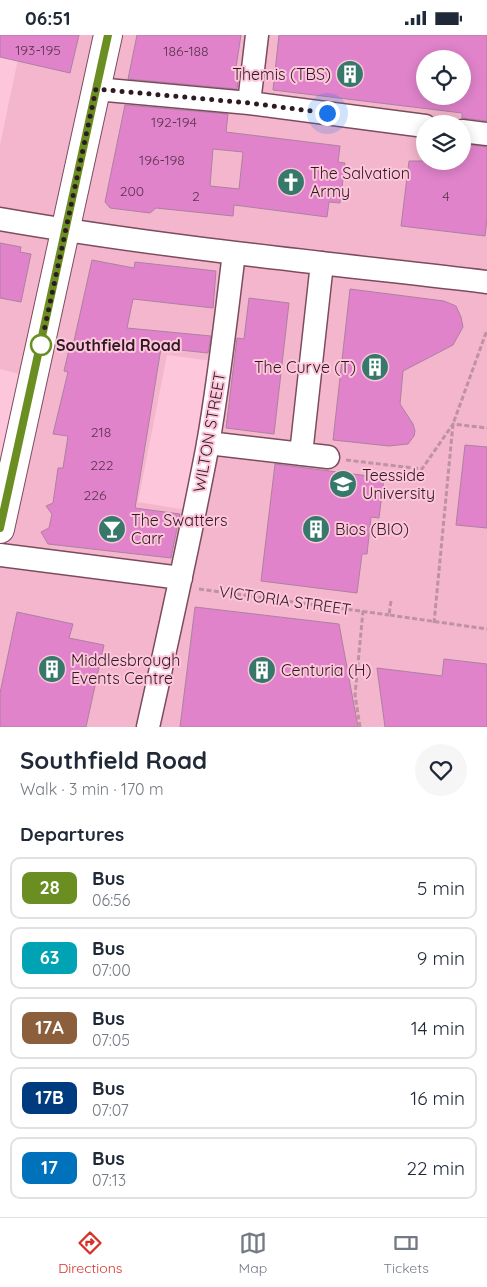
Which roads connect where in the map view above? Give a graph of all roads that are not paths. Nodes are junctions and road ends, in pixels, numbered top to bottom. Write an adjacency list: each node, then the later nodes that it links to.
1 (108, 35): 3 (main road)
2 (257, 35): 4 (street)
3 (96, 89): 4 (street); 9 (main road)
4 (249, 103): 5 (street)
5 (416, 125)
6 (471, 132): 7 (street)
7 (487, 134)
8 (0, 219): 9 (street)
9 (66, 231): 10 (street); 16 (main road)
10 (234, 253): 11 (street); 13 (street, WILTON STREET)
11 (322, 263): 12 (street); 14 (street)
12 (487, 282)
13 (208, 443): 14 (street); 18 (street, WILTON STREET)
14 (301, 454): 15 (street)
15 (328, 457)
16 (0, 529)
17 (0, 555): 18 (street)
18 (181, 582): 19 (street, WILTON STREET)
19 (148, 727)

